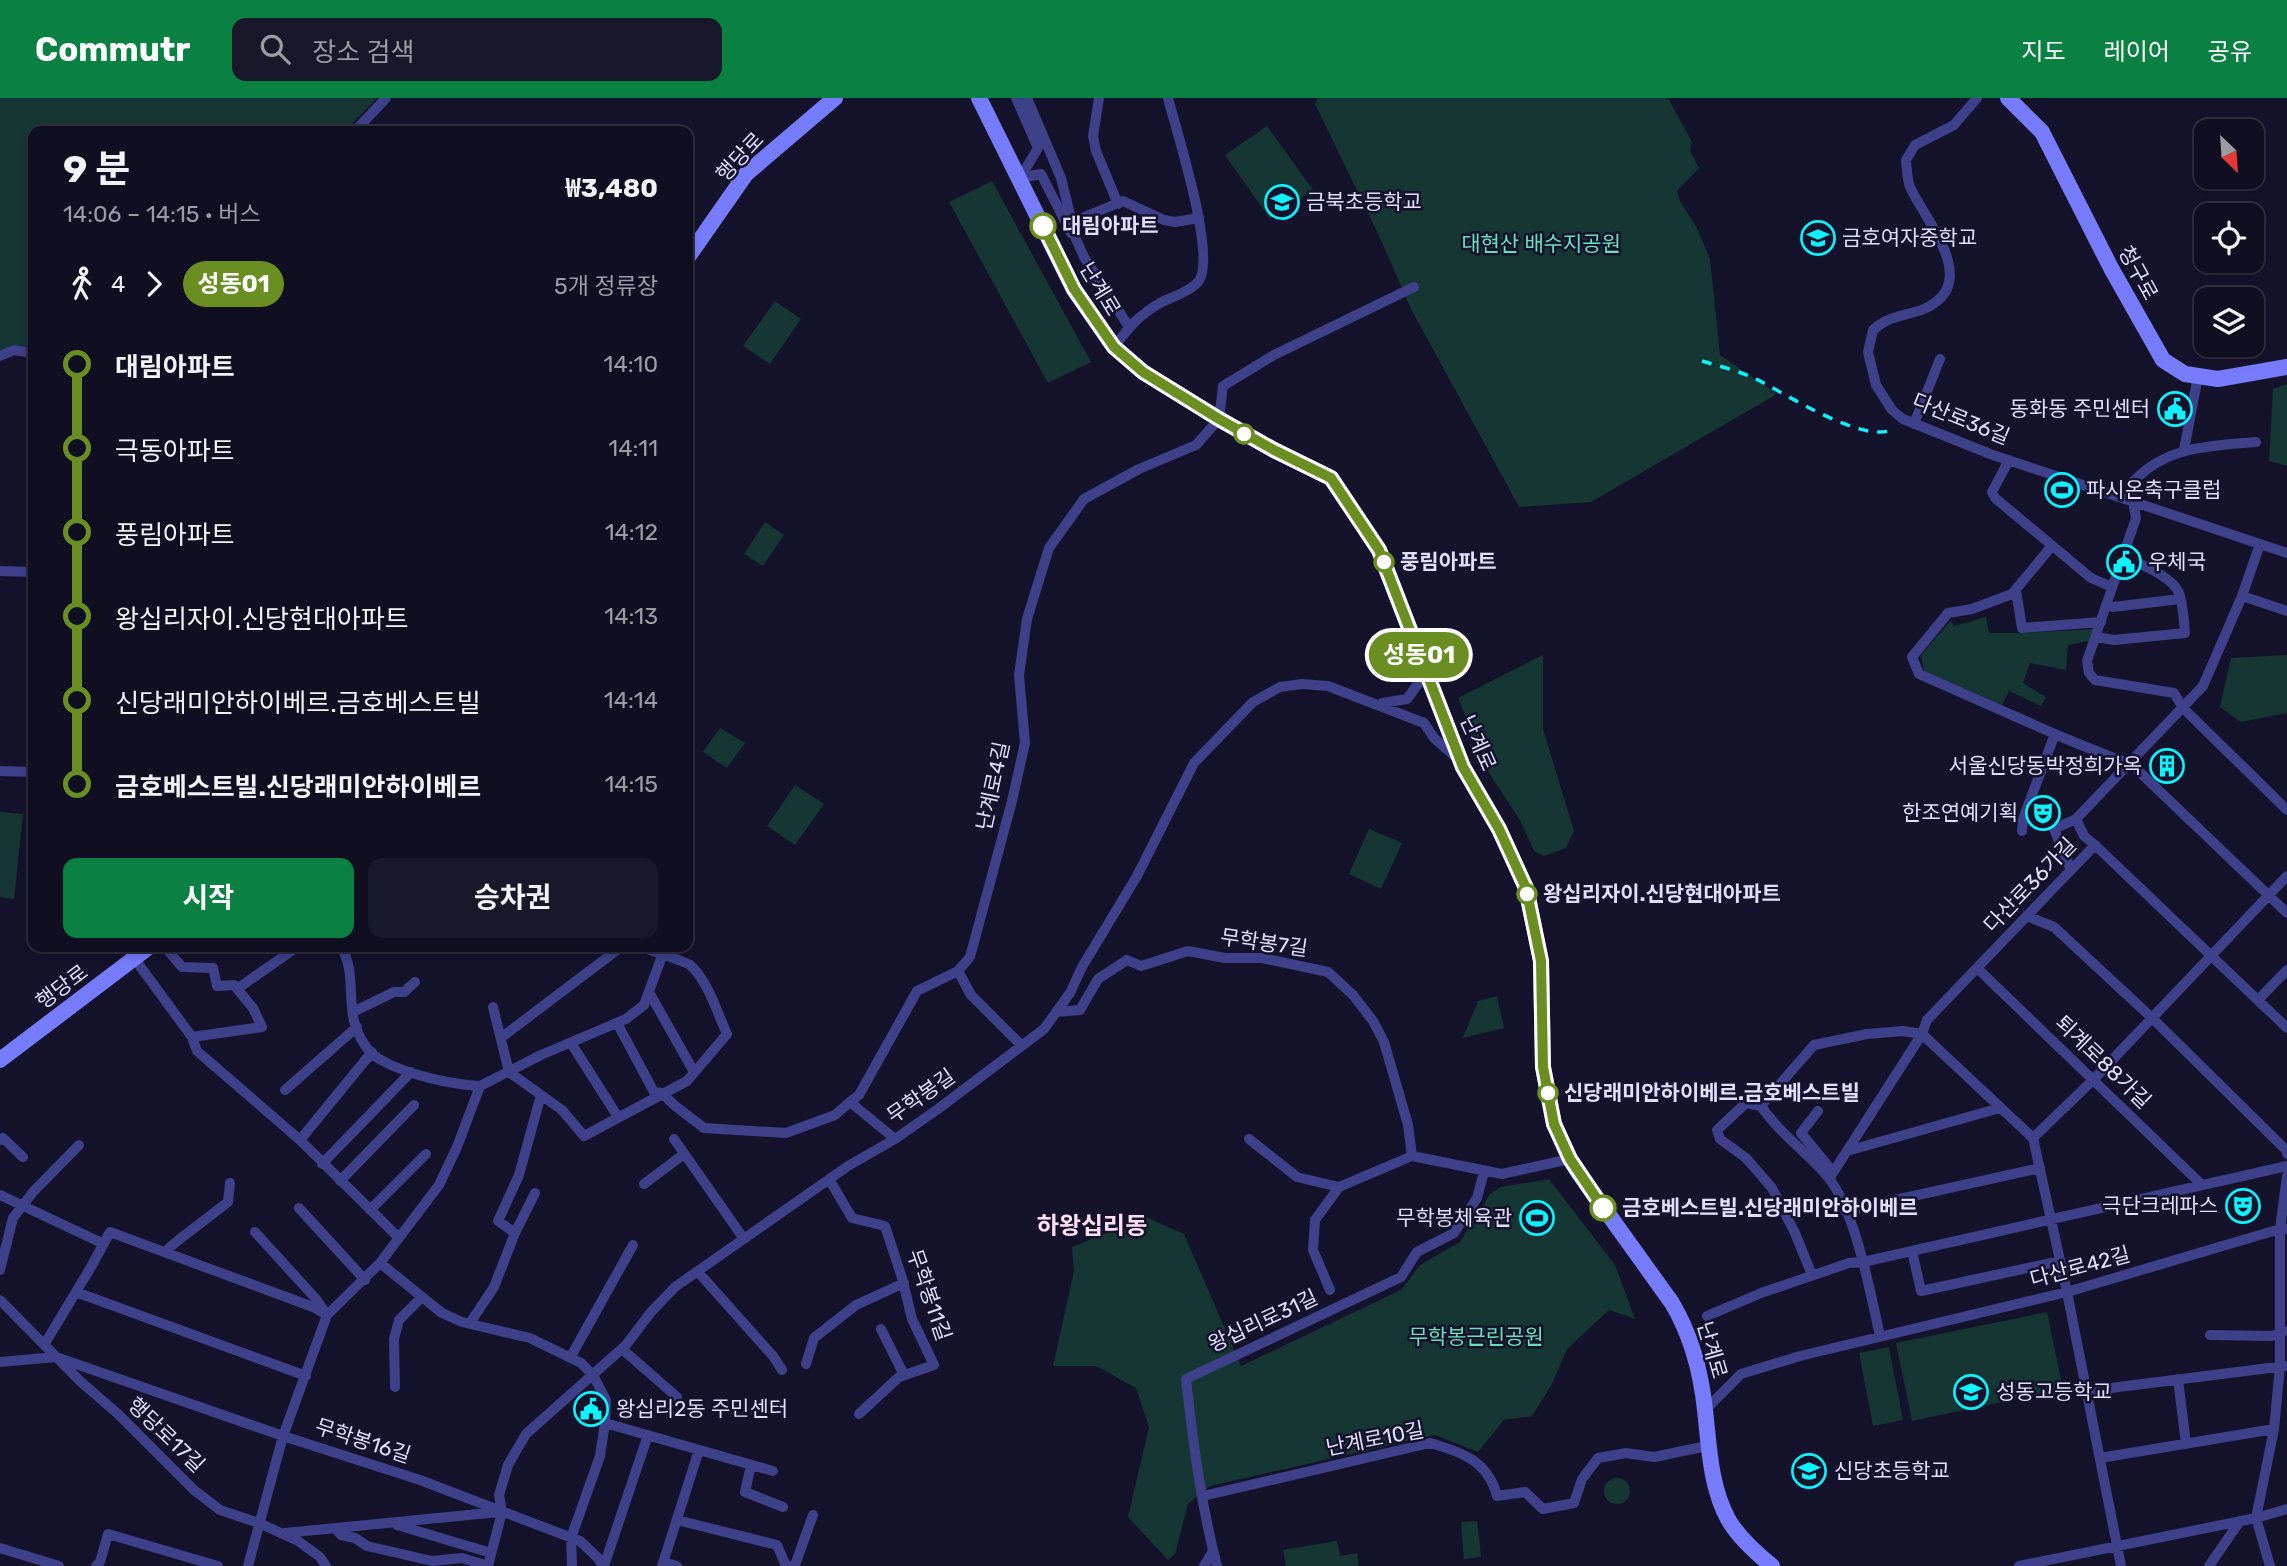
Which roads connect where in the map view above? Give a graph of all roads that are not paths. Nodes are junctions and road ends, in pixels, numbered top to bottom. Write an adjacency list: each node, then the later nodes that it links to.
1 (386, 98): 10 (street)
2 (835, 98): 16 (main road, 행당로)
3 (979, 98): 11 (main road, 난계로)
4 (1016, 98): 11 (street)
5 (1027, 98): 14 (street)
6 (1098, 98): 12 (street)
7 (1168, 98): 13 (street)
8 (1977, 98): 26 (street, 다산로36길)
9 (2008, 98): 24 (main road, 청구로)
10 (360, 126)
11 (1020, 178): 15 (street); 19 (main road, 난계로)
12 (1118, 204): 13 (street); 14 (street)
13 (1199, 218): 18 (street)
14 (1073, 222): 15 (street)
15 (1076, 239): 18 (street)
16 (693, 250)
17 (1414, 286): 25 (street)
18 (1129, 327): 19 (street)
19 (1114, 347): 25 (main road, 난계로)
20 (28, 352): 21 (street)
21 (0, 356)
22 (1940, 359): 26 (street)
23 (2287, 367): 24 (main road, 청구로)
24 (2198, 376): 28 (street)
25 (1219, 419): 45 (main road, 난계로); 73 (street, 난계로4길)
26 (1914, 424): 29 (street, 다산로36길)
27 (2256, 442): 28 (street)
28 (2183, 450): 30 (street)
29 (2009, 460): 30 (street, 다산로36길); 32 (street)
30 (2133, 501): 31 (street, 다산로36길); 34 (street)
31 (2260, 544): 33 (street, 다산로36길); 39 (street, 다산로36가길)
32 (2051, 547): 37 (street); 38 (street)
33 (2287, 553)
34 (2123, 557): 37 (street); 40 (street)
35 (0, 570): 36 (street)
36 (28, 572)
37 (2112, 587): 41 (street)
38 (2016, 590): 43 (street); 48 (street)
39 (2242, 596): 42 (street); 47 (street, 다산로36가길)
40 (2180, 599): 41 (street); 44 (street)
41 (2106, 606): 43 (street)
42 (2287, 611)
43 (2101, 622): 44 (street)
44 (2096, 636): 47 (street)
45 (1425, 674): 46 (street); 49 (main road, 난계로)
46 (1378, 704): 49 (street, 무학봉길); 80 (street, 무학봉길)
47 (2183, 708): 50 (street, 다산로36가길); 53 (street)
48 (2055, 734): 50 (street); 55 (street)
49 (1461, 762): 119 (main road, 난계로)
50 (2130, 763): 54 (street, 다산로36가길); 59 (street)
51 (0, 771): 52 (street)
52 (28, 772)
53 (2287, 810)
54 (2076, 819): 56 (street, 다산로36가길); 57 (street)
55 (2022, 831)
56 (2095, 845): 57 (street, 다산로36가길); 68 (street)
57 (2071, 870): 61 (street, 다산로36가길)
58 (2287, 876): 59 (street)
59 (2269, 895): 60 (street); 68 (street)
60 (2287, 913)
61 (2027, 916): 71 (street, 다산로36가길); 81 (street)
62 (142, 952): 70 (main road, 행당로)
63 (169, 952): 75 (street)
64 (290, 952): 75 (street)
65 (344, 952): 79 (street)
66 (614, 952): 87 (street)
67 (653, 952): 69 (street)
68 (2211, 955): 77 (street); 81 (street)
69 (662, 956): 76 (street); 94 (street)
70 (134, 958): 86 (street); 91 (main road, 행당로)
71 (1977, 968): 85 (street, 다산로36가길); 95 (street, 퇴계로88가길)
72 (2287, 970): 77 (street)
73 (958, 971): 89 (street); 100 (street)
74 (415, 982): 79 (street)
75 (237, 989): 86 (street)
76 (649, 992): 82 (street); 94 (street)
77 (2259, 1000): 84 (street)
78 (494, 1007): 87 (street)
79 (353, 1012): 83 (street)
80 (1056, 1012): 89 (street, 무학봉길); 117 (street, 무학봉7길)
81 (2151, 1017): 95 (street); 116 (street)
82 (617, 1023): 88 (street); 98 (street)
83 (357, 1027): 90 (street); 97 (street)
84 (2287, 1028)
85 (1922, 1034): 102 (street); 103 (street); 113 (street, 다산로36가길)
86 (192, 1037): 111 (street)
87 (502, 1037): 93 (street)
88 (571, 1043): 93 (street); 105 (street)
89 (1022, 1046): 108 (street, 무학봉길)
90 (372, 1052): 92 (street); 111 (street)
91 (0, 1060)
92 (411, 1072): 96 (street); 120 (street)
93 (509, 1072): 96 (street); 99 (street)
94 (694, 1072): 98 (street)
95 (2094, 1079): 106 (street); 130 (street, 퇴계로88가길)
96 (480, 1086): 142 (street)
97 (285, 1090)
98 (662, 1093): 100 (street); 105 (street)
99 (541, 1095): 105 (street); 141 (street)
100 (850, 1102): 108 (street)
101 (414, 1105): 127 (street)
102 (1761, 1106): 124 (street); 153 (street)
103 (2000, 1108): 106 (street); 113 (street)
104 (1818, 1111): 124 (street)
105 (618, 1117)
106 (2033, 1138): 122 (street)
107 (674, 1139): 115 (street)
108 (895, 1139): 126 (street, 무학봉길)
109 (1249, 1139): 131 (street)
110 (0, 1140): 118 (street)
111 (300, 1140): 120 (street)
112 (79, 1145): 134 (street)
113 (1847, 1151): 124 (street, 다산로36가길)
114 (426, 1154): 136 (street)
115 (684, 1154): 129 (street); 143 (street)
116 (2287, 1154)
117 (1412, 1156): 123 (street); 131 (street)
118 (23, 1157)
119 (1570, 1159): 123 (street); 184 (main road, 난계로)
120 (322, 1164): 127 (street)
121 (2287, 1166): 130 (street)
122 (2040, 1168): 137 (street); 138 (street)
123 (1484, 1172): 196 (street, 왕십리로31길)
124 (1831, 1175): 137 (street)
125 (2287, 1176): 139 (street)
126 (829, 1178): 143 (street, 무학봉길); 155 (street, 무학봉11길)
127 (340, 1181): 136 (street)
128 (230, 1183): 147 (street)
129 (644, 1184)
130 (2201, 1184): 138 (street)
131 (1339, 1187): 156 (street)
132 (534, 1193): 141 (street)
133 (0, 1195): 134 (street)
134 (22, 1205): 144 (street); 151 (street)
135 (299, 1208): 154 (street)
136 (370, 1210): 142 (street)
137 (1845, 1211): 148 (street)
138 (2050, 1218): 146 (street); 149 (street)
139 (2283, 1229): 158 (street, 다산로42길); 165 (street)
140 (255, 1232): 161 (street)
141 (515, 1233): 163 (street)
142 (399, 1238): 150 (street)
143 (744, 1239): 152 (street, 무학봉길)
144 (104, 1244): 147 (street); 157 (street)
145 (633, 1245): 171 (street)
146 (1912, 1251): 148 (street); 149 (street)
147 (168, 1254): 161 (street)
148 (1863, 1262): 153 (street); 167 (street)
149 (2060, 1262): 158 (street)
150 (380, 1263): 154 (street); 159 (street)
151 (0, 1270)
152 (698, 1272): 169 (street, 무학봉길); 175 (street)
153 (1812, 1275): 162 (street)
154 (365, 1280): 161 (street)
155 (904, 1283): 173 (street); 177 (street, 무학봉11길)
156 (1330, 1290)
157 (76, 1292): 168 (street); 178 (street)
158 (2067, 1292): 167 (street, 다산로42길); 182 (street)
159 (422, 1297): 163 (street); 181 (street)
160 (0, 1300): 168 (street, 행당로17길)
161 (327, 1315): 178 (street)
162 (1707, 1316)
163 (470, 1323): 171 (street)
164 (881, 1329): 177 (street)
165 (2283, 1331): 166 (street); 174 (street)
166 (2210, 1335)
167 (1880, 1336): 184 (street, 다산로42길)
168 (44, 1345): 170 (street, 행당로17길)
169 (622, 1349): 176 (street, 무학봉길); 183 (street)
170 (56, 1357): 172 (street, 무학봉16길); 189 (street, 무학봉16길); 204 (street, 행당로17길)
171 (570, 1358): 176 (street)
172 (0, 1362)
173 (806, 1364)
174 (2283, 1366): 179 (street); 180 (street)
175 (782, 1370)
176 (593, 1375): 186 (street); 199 (street, 무학봉길)
177 (904, 1375): 185 (street, 무학봉11길)
178 (306, 1376): 189 (street)
179 (2178, 1379): 182 (street); 190 (street)
180 (2283, 1383): 187 (street)
181 (395, 1387)
182 (2087, 1391): 193 (street)
183 (677, 1397)
184 (1705, 1409): 191 (main road, 난계로)
185 (859, 1414)
186 (605, 1423): 188 (street); 208 (street)
187 (2274, 1429): 190 (street); 201 (street)
188 (648, 1435): 192 (street); 223 (street)
189 (283, 1436): 199 (street, 무학봉16길); 204 (street)
190 (2186, 1444): 193 (street)
191 (1707, 1446): 196 (street, 난계로10길); 229 (main road, 난계로)
192 (699, 1450): 194 (street); 202 (street)
193 (2100, 1458): 209 (street)
194 (751, 1465): 195 (street); 197 (street)
195 (773, 1471)
196 (1203, 1496): 211 (street, 왕십리로31길)
197 (783, 1507)
198 (2287, 1509): 201 (street)
199 (502, 1512): 205 (street); 208 (street, 무학봉16길); 212 (street, 무학봉길)
200 (813, 1515): 226 (street)
201 (2256, 1518): 203 (street); 233 (street)
202 (677, 1520): 215 (street); 225 (street)
203 (2240, 1521): 209 (street); 232 (street)
204 (259, 1523): 207 (street, 행당로17길); 219 (street)
205 (391, 1523): 206 (street); 212 (street)
206 (335, 1528): 207 (street); 221 (street)
207 (283, 1534): 214 (street, 행당로17길)
208 (571, 1538): 222 (street); 223 (street, 무학봉16길)
209 (2117, 1545): 230 (street); 231 (street)
210 (0, 1548): 213 (street)
211 (1213, 1551): 227 (street); 228 (street, 왕십리로31길)
212 (491, 1553): 221 (street, 무학봉길)
213 (29, 1562): 216 (street)
214 (325, 1564): 220 (street)
215 (663, 1564): 224 (street)
216 (59, 1566)
217 (96, 1566): 218 (street)
218 (218, 1566)
219 (248, 1566)
220 (335, 1566)
221 (488, 1566)
222 (572, 1566)
223 (603, 1566)
224 (677, 1566)
225 (786, 1566)
226 (792, 1566)
227 (1204, 1566)
228 (1217, 1566)
229 (1772, 1566)
230 (2019, 1566)
231 (2121, 1566)
232 (2209, 1566)
233 (2270, 1566)

